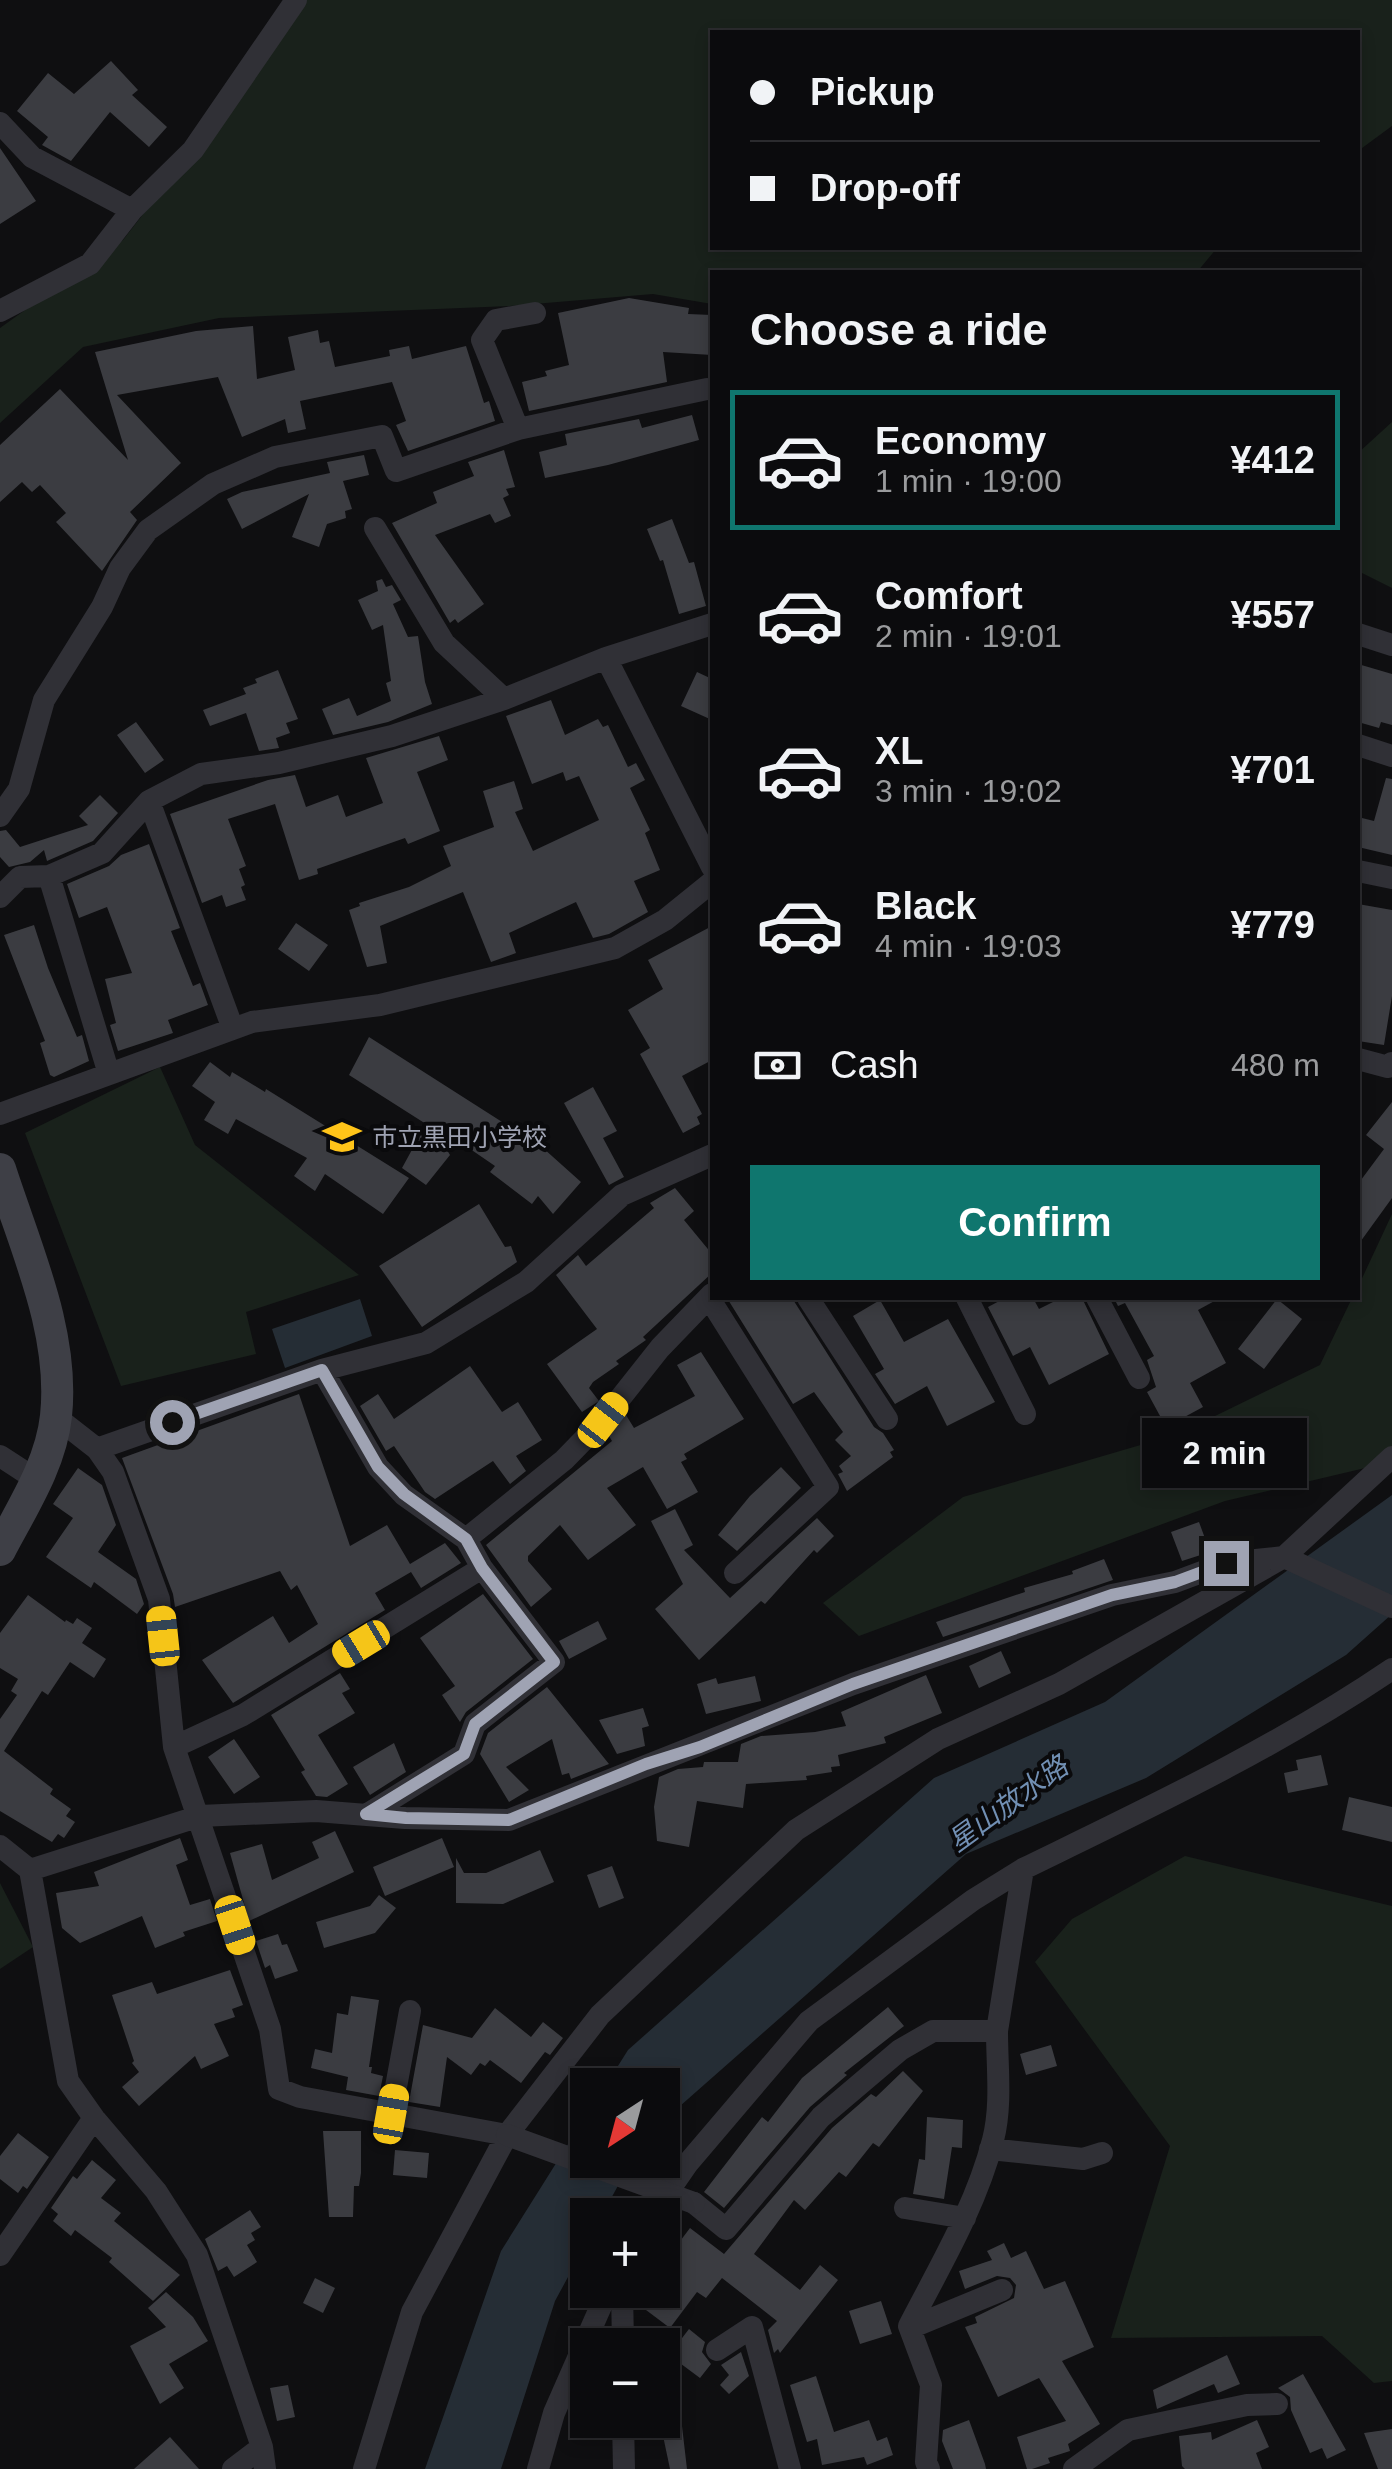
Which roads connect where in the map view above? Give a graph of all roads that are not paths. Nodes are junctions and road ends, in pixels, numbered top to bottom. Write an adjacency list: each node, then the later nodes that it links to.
1 (296, 0): 3 (street)
2 (0, 123): 3 (street)
3 (132, 210): 4 (street)
4 (0, 311)
5 (535, 313): 7 (street)
6 (710, 390): 7 (street)
7 (518, 429): 17 (street)
8 (375, 528): 13 (street)
9 (710, 625): 12 (street)
10 (1360, 635): 11 (street)
11 (1392, 645)
12 (606, 658): 13 (street); 18 (street)
13 (504, 698): 16 (street)
14 (1360, 746): 15 (street)
15 (1392, 756)
16 (149, 801): 20 (street); 24 (street)
17 (0, 816)
18 (710, 863)
19 (1360, 871): 21 (street)
20 (48, 876): 23 (street); 27 (street)
21 (1392, 878)
22 (710, 884): 24 (street)
23 (0, 897)
24 (233, 1029): 27 (street)
25 (1360, 1059): 26 (street)
26 (1392, 1063)
27 (110, 1074): 28 (street)
28 (0, 1114)
29 (710, 1156): 36 (street)
30 (0, 1170): 39 (street)
31 (710, 1296): 45 (street)
32 (712, 1300): 49 (street)
33 (809, 1300): 40 (street)
34 (969, 1300): 38 (street)
35 (1098, 1300): 37 (street)
36 (322, 1370): 41 (street); 45 (street)
37 (1139, 1378)
38 (1025, 1414)
39 (56, 1417): 41 (street); 44 (street)
40 (887, 1419)
41 (97, 1449): 52 (street)
42 (0, 1456): 44 (street)
43 (1392, 1457): 47 (street)
44 (37, 1480): 46 (street)
45 (466, 1539): 48 (street)
46 (0, 1550)
47 (1284, 1557): 50 (street); 53 (street); 62 (street)
48 (482, 1568): 52 (street); 53 (street)
49 (736, 1573)
50 (1392, 1607)
51 (1392, 1670): 56 (street)
52 (174, 1747): 54 (street)
53 (366, 1814): 54 (street)
54 (200, 1816): 57 (street); 60 (street)
55 (0, 1846): 57 (street)
56 (1023, 1869): 59 (street); 65 (street)
57 (30, 1870): 61 (street)
58 (410, 2011): 60 (street)
59 (997, 2031): 62 (street, bridge); 63 (street)
60 (391, 2114): 62 (street)
61 (94, 2118): 68 (street); 75 (street)
62 (507, 2135): 77 (street)
63 (990, 2149): 64 (street); 67 (street)
64 (1102, 2153)
65 (664, 2198)
66 (905, 2208): 67 (street)
67 (964, 2218): 71 (street)
68 (0, 2254)
69 (1002, 2290): 71 (street)
70 (600, 2308): 78 (street)
71 (910, 2328): 81 (street)
72 (718, 2350): 80 (street)
73 (1276, 2404): 82 (street)
74 (623, 2438): 79 (street)
75 (263, 2458): 76 (street)
76 (233, 2469)
77 (364, 2469)
78 (538, 2469)
79 (624, 2469)
80 (790, 2469)
81 (929, 2469)
82 (1074, 2469)

